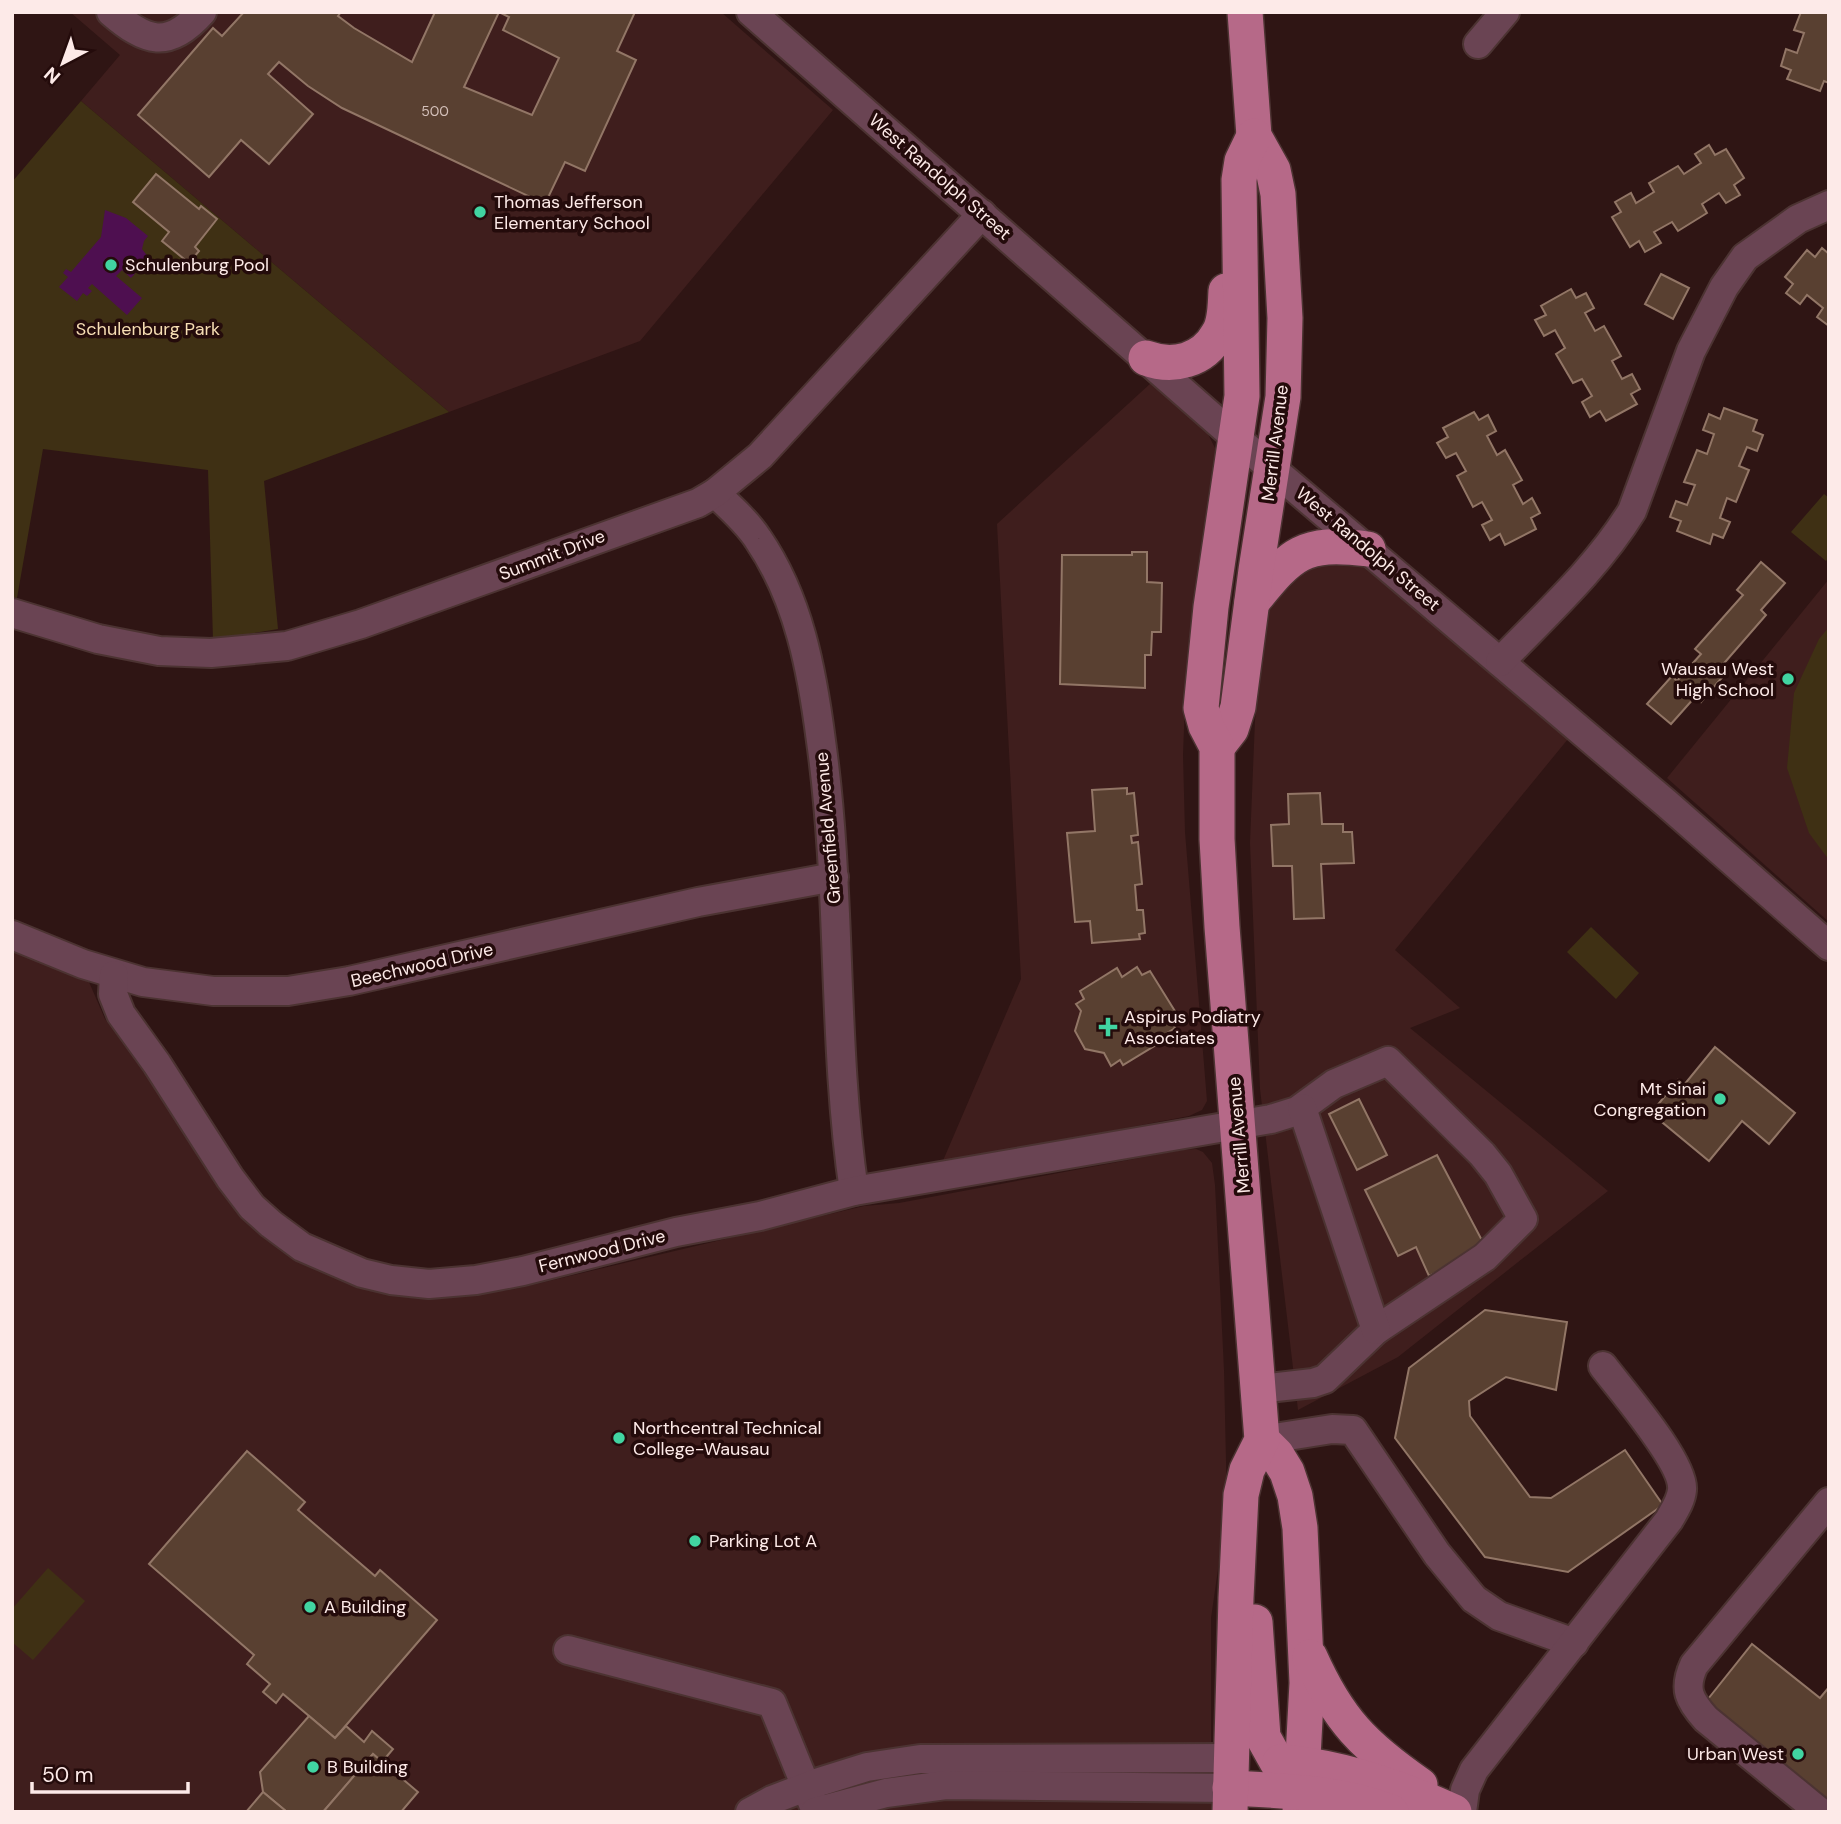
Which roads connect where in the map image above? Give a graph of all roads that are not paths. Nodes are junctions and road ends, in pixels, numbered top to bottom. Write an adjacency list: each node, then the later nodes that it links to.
1 (111, 12): 2 (street)
2 (202, 12)
3 (751, 12): 9 (street, West Randolph Street)
4 (1245, 12): 7 (main road, Merrill Avenue)
5 (1505, 12): 6 (street)
6 (1478, 44)
7 (1254, 136): 10 (main road, Merrill Avenue); 13 (main road, Merrill Avenue)
8 (1829, 205): 18 (street)
9 (982, 214): 11 (street, West Randolph Street); 14 (street, Summit Drive)
10 (1240, 229): 11 (main road); 12 (main road, Merrill Avenue)
11 (1146, 358): 12 (street, West Randolph Street)
12 (1237, 439): 13 (street, West Randolph Street); 19 (main road, Merrill Avenue)
13 (1273, 468): 15 (street, West Randolph Street); 16 (main road, Merrill Avenue)
14 (715, 493): 17 (street, Summit Drive); 20 (street, Greenfield Avenue)
15 (1368, 549): 16 (main road); 18 (street, West Randolph Street)
16 (1252, 602): 19 (main road, Merrill Avenue)
17 (12, 613)
18 (1500, 662): 22 (street, West Randolph Street)
19 (1217, 747): 25 (main road, Merrill Avenue)
20 (834, 877): 23 (street, Beechwood Drive); 26 (street, Greenfield Avenue)
21 (12, 934): 23 (street, Beechwood Drive)
22 (1829, 946)
23 (114, 975): 26 (street, Fernwood Drive)
24 (1302, 1108): 25 (street, Fernwood Drive); 27 (street); 27 (street, Fernwood Drive)
25 (1237, 1127): 26 (street, Fernwood Drive); 29 (main road, Merrill Avenue)
26 (855, 1191)
27 (1376, 1330): 29 (street)
28 (1602, 1366): 33 (street)
29 (1259, 1389): 30 (main road, Merrill Avenue)
30 (1262, 1440): 31 (main road, Merrill Avenue); 33 (street); 34 (main road)
31 (1241, 1495): 36 (main road); 37 (main road, Merrill Avenue)
32 (1829, 1502): 42 (street)
33 (1574, 1643): 41 (street)
34 (1306, 1648): 36 (main road); 41 (main road)
35 (568, 1650): 38 (street)
36 (1295, 1782): 37 (main road); 40 (main road); 41 (main road)
37 (1239, 1792): 38 (street)
38 (812, 1803): 39 (street)
39 (750, 1812)
40 (1391, 1812)
41 (1457, 1812)
42 (1820, 1812)

